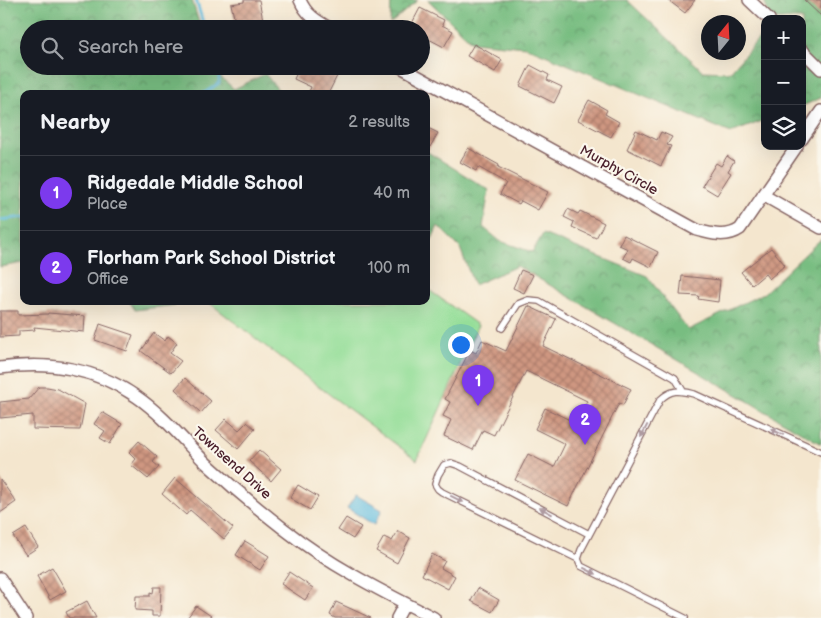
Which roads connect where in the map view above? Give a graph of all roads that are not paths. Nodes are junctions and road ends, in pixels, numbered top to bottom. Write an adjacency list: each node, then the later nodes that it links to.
1 (300, 0): 4 (street)
2 (749, 0): 3 (street)
3 (765, 15)
4 (314, 20)
5 (806, 54): 6 (street)
6 (821, 69)
7 (415, 75): 11 (street, Murphy Circle)
8 (821, 112): 9 (street)
9 (806, 133)
10 (794, 150): 11 (street, Murphy Circle)
11 (764, 195): 12 (street)
12 (821, 228)
13 (502, 328): 15 (lane)
14 (0, 368): 20 (street, Townsend Drive)
15 (683, 391): 16 (lane, one-way to 15); 17 (lane, one-way to 17)
16 (821, 452)
17 (589, 534): 18 (lane); 18 (lane, one-way to 18)
18 (578, 559): 24 (lane, one-way to 24)
19 (0, 578): 21 (street)
20 (405, 603): 22 (street); 23 (street, Townsend Drive)
21 (26, 618)
22 (396, 618)
23 (434, 618)
24 (685, 618)

